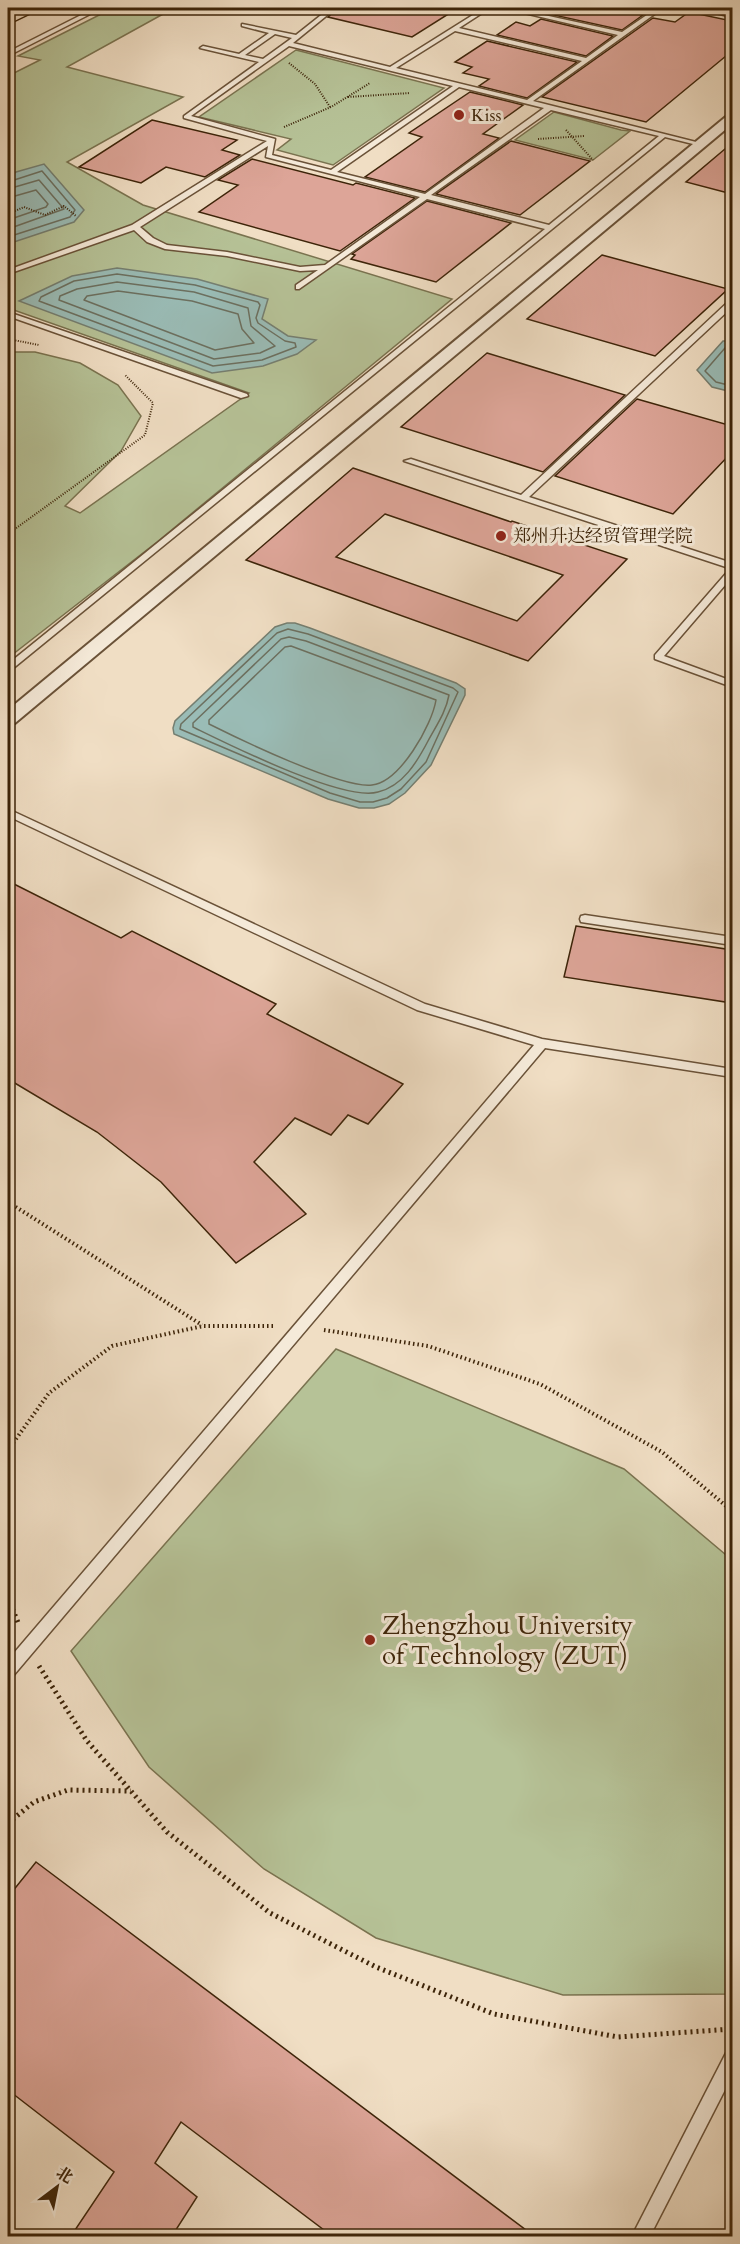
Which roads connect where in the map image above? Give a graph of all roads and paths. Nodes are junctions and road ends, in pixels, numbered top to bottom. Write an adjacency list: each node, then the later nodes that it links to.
1 (29, 8): 9 (highway)
2 (99, 8): 18 (lane)
3 (333, 8): 14 (lane)
4 (488, 8): 11 (lane)
5 (506, 8): 13 (lane)
6 (660, 8): 13 (lane)
7 (698, 8): 8 (lane)
8 (732, 15)
9 (8, 19)
10 (244, 25): 12 (lane)
11 (453, 29): 20 (lane); 22 (lane)
12 (274, 32): 14 (lane); 19 (lane)
13 (623, 34): 20 (lane)
14 (297, 37): 15 (lane)
15 (288, 44): 17 (lane); 22 (lane)
16 (203, 48): 19 (lane)
17 (278, 51): 21 (lane); 27 (path)
18 (8, 54)
19 (240, 56): 21 (lane)
20 (587, 60): 26 (lane)
21 (265, 61): 32 (lane)
22 (391, 69): 23 (lane); 25 (path)
23 (458, 85): 24 (lane); 26 (lane)
24 (451, 90): 25 (path); 38 (lane)
25 (348, 97): 27 (path)
26 (528, 102): 28 (lane)
27 (331, 107): 32 (path)
28 (549, 107): 31 (lane); 33 (path); 35 (lane)
29 (732, 118): 36 (street)
30 (593, 134): 33 (path)
31 (664, 135): 36 (lane); 43 (lane)
32 (261, 137): 34 (lane)
33 (572, 137): 35 (path); 37 (path)
34 (273, 140): 38 (lane); 42 (lane)
35 (504, 140): 39 (lane)
36 (701, 144): 60 (street)
37 (593, 160)
38 (332, 172): 39 (lane)
39 (426, 196): 43 (lane); 44 (lane)
40 (8, 214): 41 (path)
41 (76, 216)
42 (135, 228): 44 (lane); 45 (lane)
43 (551, 228): 58 (lane)
44 (327, 267): 46 (lane)
45 (8, 272)
46 (299, 287)
47 (732, 303): 54 (lane)
48 (8, 314): 52 (lane)
49 (8, 339): 50 (path)
50 (47, 347)
51 (124, 374): 55 (path)
52 (244, 396)
53 (408, 461): 54 (lane)
54 (523, 498): 56 (lane)
55 (8, 534)
56 (732, 566)
57 (732, 572): 59 (lane)
58 (8, 668)
59 (732, 684)
60 (8, 719)
61 (8, 812): 64 (lane)
62 (585, 919): 63 (lane)
63 (732, 941)
64 (542, 1043): 65 (lane); 68 (lane)
65 (732, 1073)
66 (8, 1202): 67 (path)
67 (203, 1326): 68 (path); 69 (path)
68 (300, 1327): 70 (path); 72 (lane)
69 (8, 1450)
70 (732, 1511)
71 (8, 1598): 72 (path)
72 (28, 1647): 73 (lane); 74 (path)
73 (8, 1671)
74 (131, 1791): 75 (path); 76 (path)
75 (8, 1823)
76 (732, 2029)
77 (731, 2064): 78 (lane)
78 (641, 2236)

